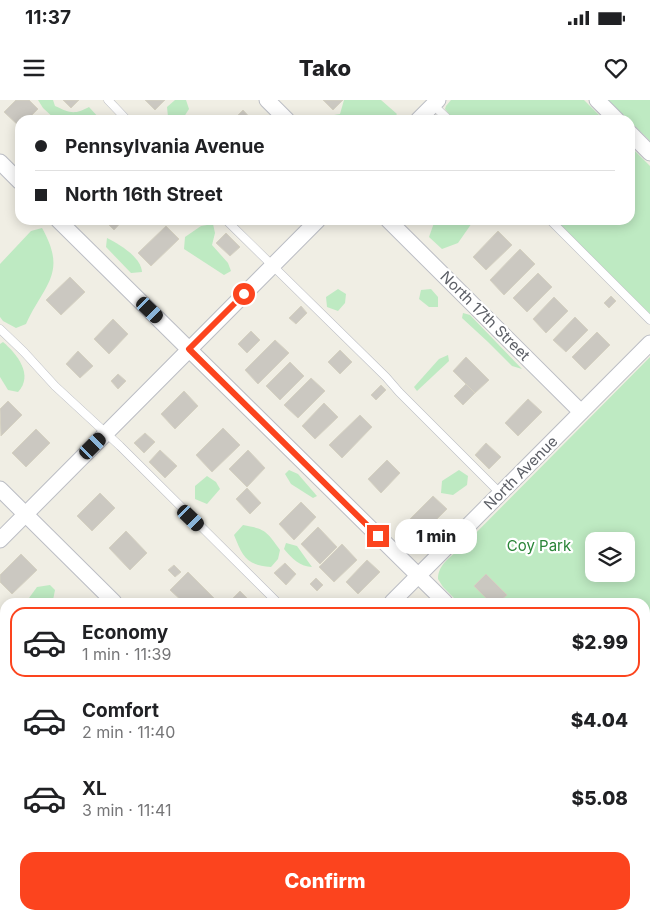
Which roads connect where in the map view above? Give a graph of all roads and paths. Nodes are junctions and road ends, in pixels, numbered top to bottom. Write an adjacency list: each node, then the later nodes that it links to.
1 (108, 100): 5 (lane)
2 (267, 100): 6 (street)
3 (597, 100): 9 (street)
4 (433, 102): 7 (street); 8 (lane)
5 (123, 115)
6 (282, 115)
7 (422, 115)
8 (444, 115)
9 (612, 115)
10 (635, 138): 11 (street)
11 (650, 153)
12 (0, 162): 13 (street)
13 (15, 177)
14 (63, 225): 23 (street)
15 (231, 225): 19 (lane)
16 (313, 225): 19 (street)
17 (393, 225): 24 (street, North 17th Street)
18 (555, 225): 20 (lane)
19 (272, 266): 23 (street); 27 (lane)
20 (650, 320)
21 (0, 329): 25 (lane)
22 (650, 344): 24 (street, North Avenue)
23 (189, 349): 25 (street); 30 (street)
24 (581, 412): 27 (street, North Avenue)
25 (106, 433): 28 (street); 32 (lane)
26 (0, 489): 28 (street)
27 (500, 493): 30 (street, North Avenue)
28 (25, 514): 29 (street); 31 (street)
29 (0, 540)
30 (418, 576): 33 (street, North Avenue); 34 (street)
31 (110, 598)
32 (273, 598)
33 (396, 598)
34 (441, 598)

